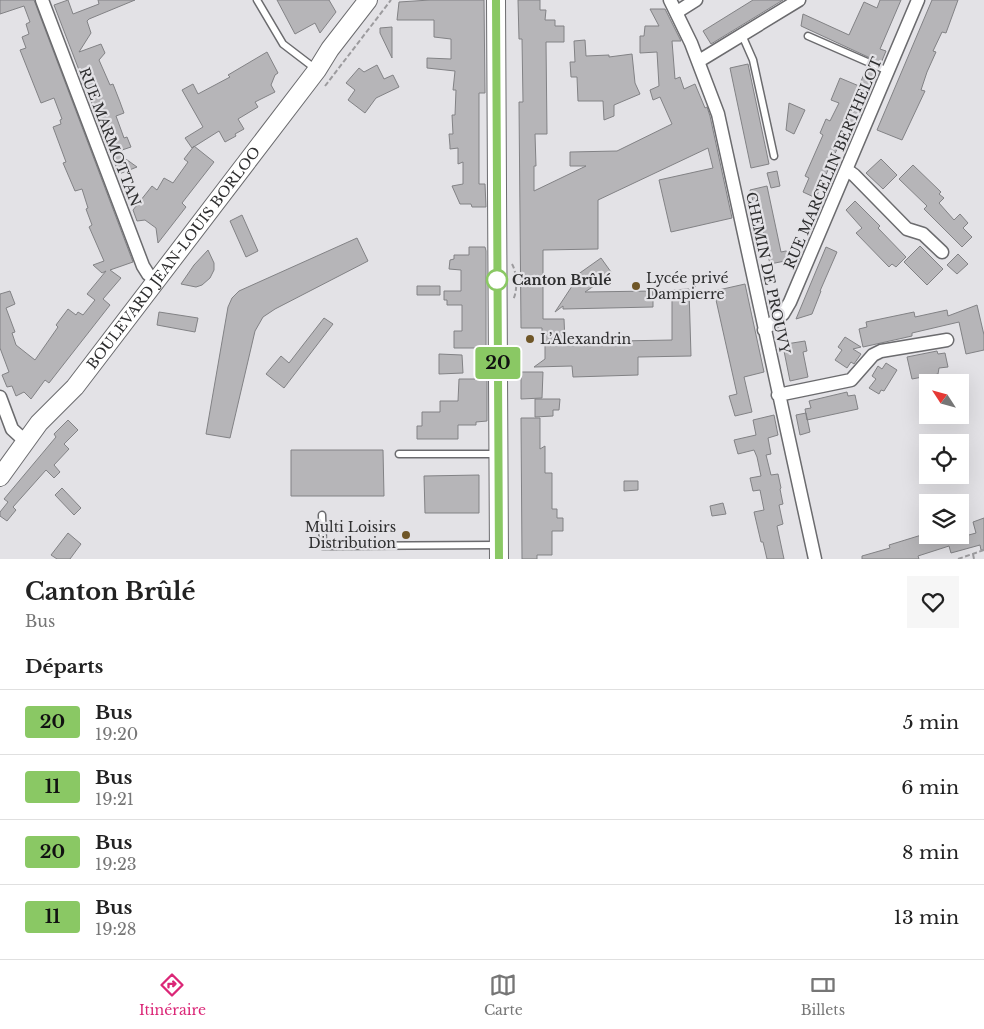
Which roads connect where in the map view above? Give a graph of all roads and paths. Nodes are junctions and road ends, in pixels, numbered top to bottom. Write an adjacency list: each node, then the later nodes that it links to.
1 (42, 0): 19 (street, RUE MARMOTTAN)
2 (257, 0): 14 (lane)
3 (368, 0): 14 (main road, BOULEVARD JEAN-LOUIS BORLOO)
4 (377, 0): 14 (main road, BOULEVARD JEAN-LOUIS BORLOO)
5 (496, 0): 26 (main road)
6 (505, 0): 31 (main road)
7 (696, 0): 10 (street)
8 (799, 0): 11 (street)
9 (918, 0): 15 (street, RUE MARCELIN BERTHELOT)
10 (674, 6): 13 (street, CHEMIN DE PROUVY)
11 (742, 35): 13 (street); 16 (lane)
12 (808, 36): 15 (lane)
13 (699, 61): 20 (street, CHEMIN DE PROUVY)
14 (317, 70): 19 (main road, BOULEVARD JEAN-LOUIS BORLOO)
15 (888, 71): 17 (street, RUE MARCELIN BERTHELOT)
16 (774, 156)
17 (847, 170): 18 (street); 20 (street, RUE MARCELIN BERTHELOT)
18 (942, 252)
19 (156, 281): 24 (main road, BOULEVARD JEAN-LOUIS BORLOO)
20 (764, 330): 22 (street, CHEMIN DE PROUVY)
21 (948, 340): 22 (street)
22 (778, 395): 33 (street, CHEMIN DE PROUVY)
23 (0, 397): 24 (street)
24 (25, 441): 27 (main road, BOULEVARD JEAN-LOUIS BORLOO); 28 (main road, BOULEVARD JEAN-LOUIS BORLOO)
25 (399, 454): 26 (lane)
26 (498, 454): 31 (main road)
27 (0, 461)
28 (0, 477)
29 (322, 515): 31 (lane)
30 (984, 550): 32 (path)
31 (502, 554)
32 (973, 554): 34 (path); 35 (path)
33 (815, 559)
34 (958, 559)
35 (974, 559)

